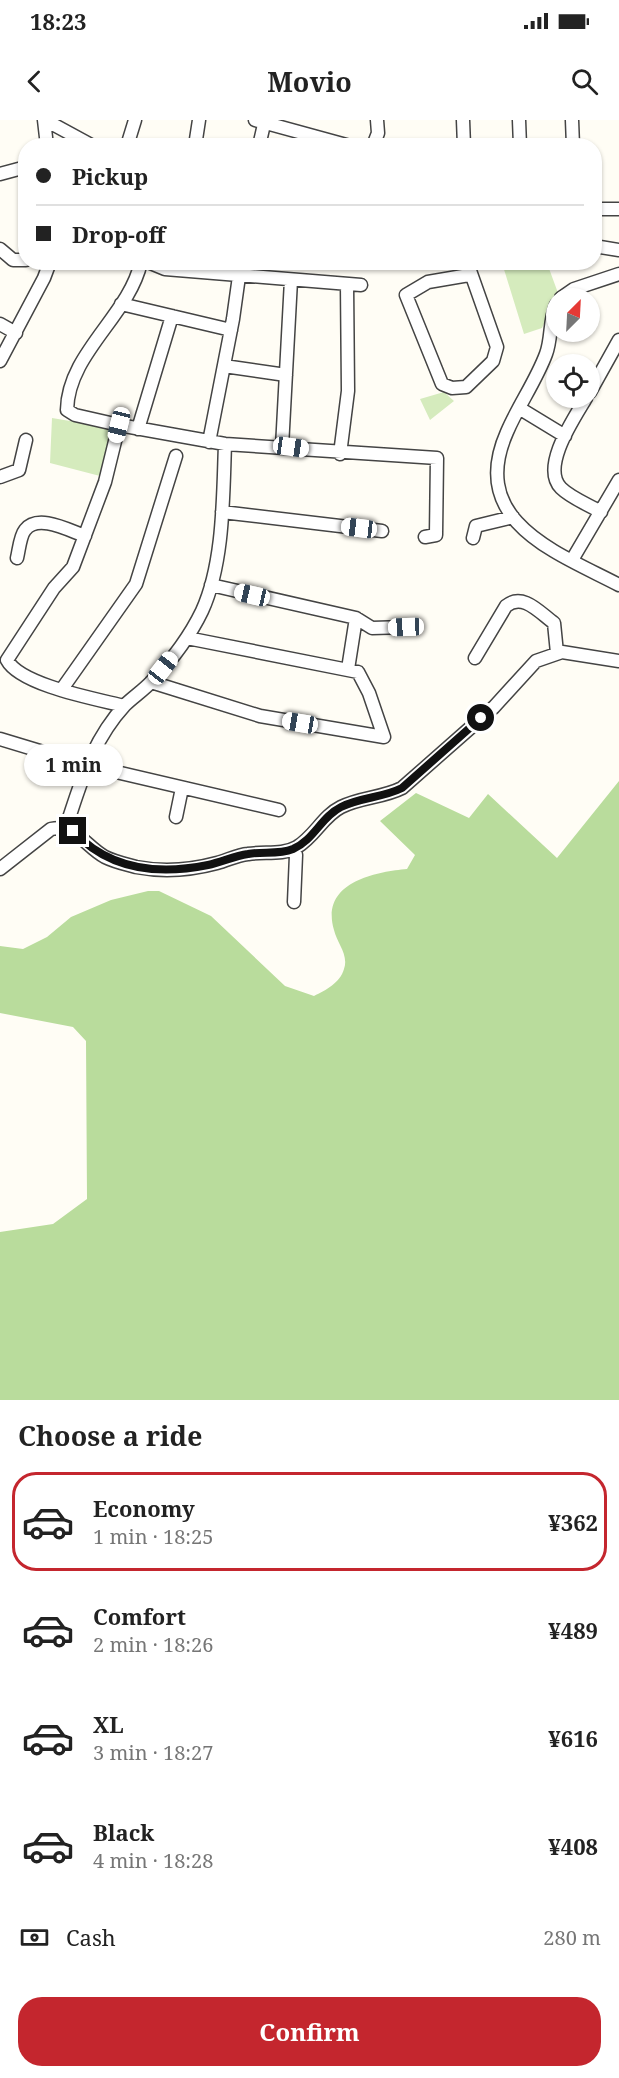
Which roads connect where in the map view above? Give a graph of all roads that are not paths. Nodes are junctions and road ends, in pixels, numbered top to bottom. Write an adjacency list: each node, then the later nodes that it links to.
1 (44, 120): 9 (street); 10 (street)
2 (135, 120): 11 (street)
3 (199, 120): 12 (street)
4 (377, 120): 15 (street)
5 (463, 120): 16 (street)
6 (519, 120): 17 (street)
7 (572, 120): 18 (street)
8 (261, 121): 13 (street); 14 (street)
9 (46, 138)
10 (78, 138)
11 (129, 138)
12 (196, 138)
13 (260, 138)
14 (313, 138)
15 (376, 138)
16 (464, 138)
17 (520, 138)
18 (573, 138)
19 (18, 169): 20 (street)
20 (0, 174)
21 (602, 209): 22 (street)
22 (619, 209)
23 (602, 247): 25 (street)
24 (0, 249): 26 (street)
25 (619, 250)
26 (18, 260)
27 (46, 270): 43 (street)
28 (139, 270): 39 (street)
29 (199, 270): 34 (street)
30 (240, 270): 34 (street)
31 (465, 270): 32 (street)
32 (468, 270)
33 (619, 274): 38 (street)
34 (239, 277): 35 (street); 42 (street)
35 (291, 280): 36 (street); 49 (street)
36 (347, 284): 37 (street); 59 (street)
37 (361, 285)
38 (577, 288)
39 (121, 304): 40 (street); 52 (street)
40 (172, 316): 42 (street); 53 (street)
41 (0, 324): 43 (street)
42 (231, 330): 47 (street)
43 (16, 333): 46 (street)
44 (619, 340): 48 (street)
45 (548, 342): 50 (street)
46 (0, 361)
47 (224, 366): 49 (street); 56 (street)
48 (600, 374)
49 (286, 375): 58 (street)
50 (519, 408): 54 (street); 65 (street)
51 (580, 408): 54 (street)
52 (119, 425): 53 (street); 67 (street)
53 (138, 429): 56 (street)
54 (565, 436): 64 (street)
55 (26, 440): 61 (street)
56 (209, 442): 57 (street)
57 (225, 444): 58 (street); 63 (street)
58 (282, 447): 59 (street)
59 (340, 454): 68 (street)
60 (176, 456): 83 (street)
61 (0, 477)
62 (619, 480): 64 (street)
63 (222, 512): 66 (street); 72 (street)
64 (601, 512): 71 (street)
65 (513, 518): 69 (street); 71 (street)
66 (382, 531)
67 (85, 536): 70 (street); 79 (street)
68 (425, 537)
69 (473, 538)
70 (17, 558)
71 (572, 560): 73 (street)
72 (211, 585): 74 (street); 76 (street)
73 (619, 585)
74 (356, 618): 75 (street); 81 (street)
75 (406, 627)
76 (187, 638): 81 (street); 82 (street)
77 (557, 653): 78 (street); 80 (street); 91 (street)
78 (476, 658)
79 (3, 661): 83 (street)
80 (619, 661)
81 (348, 669): 82 (street)
82 (151, 682): 84 (street)
83 (62, 689): 84 (street)
84 (124, 706): 86 (street)
85 (0, 739): 86 (street)
86 (86, 765): 87 (street); 90 (street)
87 (183, 788): 88 (street); 89 (street)
88 (279, 810)
89 (176, 817)
90 (66, 827): 91 (street); 92 (street)
91 (294, 849): 93 (street)
92 (0, 868)
93 (294, 902)

